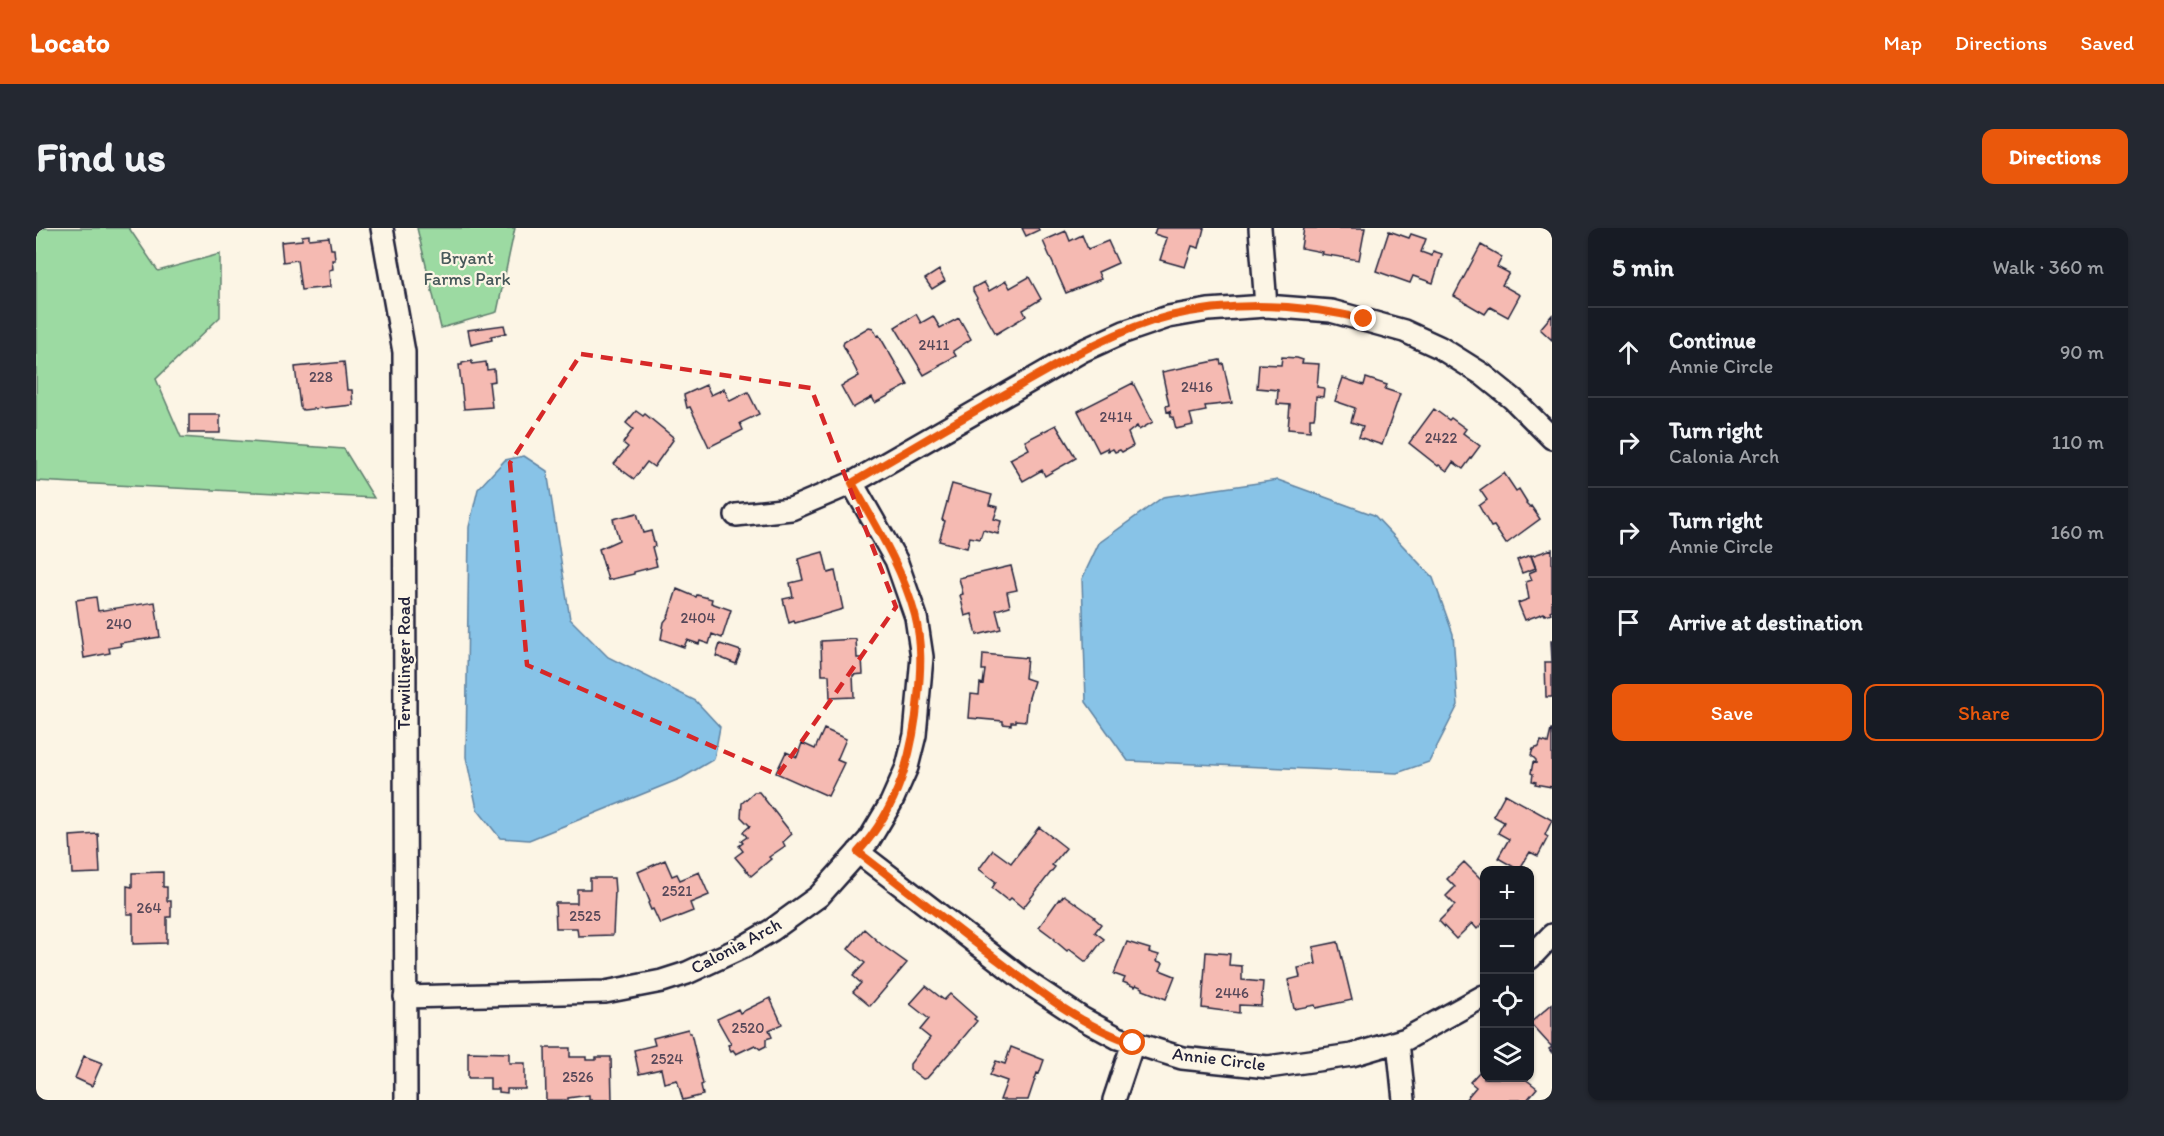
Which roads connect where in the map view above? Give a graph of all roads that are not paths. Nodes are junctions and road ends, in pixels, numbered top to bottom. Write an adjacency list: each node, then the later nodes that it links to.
1 (382, 228): 10 (street, Terwillinger Road)
2 (1260, 228): 3 (street)
3 (1266, 306): 4 (street); 5 (street)
4 (1552, 438)
5 (852, 483): 6 (street); 7 (street, Calonia Arch)
6 (736, 515)
7 (858, 852): 10 (street, Calonia Arch); 13 (street, Annie Circle)
8 (1552, 935): 9 (street)
9 (1534, 954)
10 (405, 997): 14 (street, Terwillinger Road)
11 (1480, 999): 12 (street, Annie Circle)
12 (1398, 1042): 13 (street, Annie Circle); 16 (street)
13 (1133, 1043): 15 (street)
14 (406, 1100)
15 (1114, 1100)
16 (1404, 1100)

